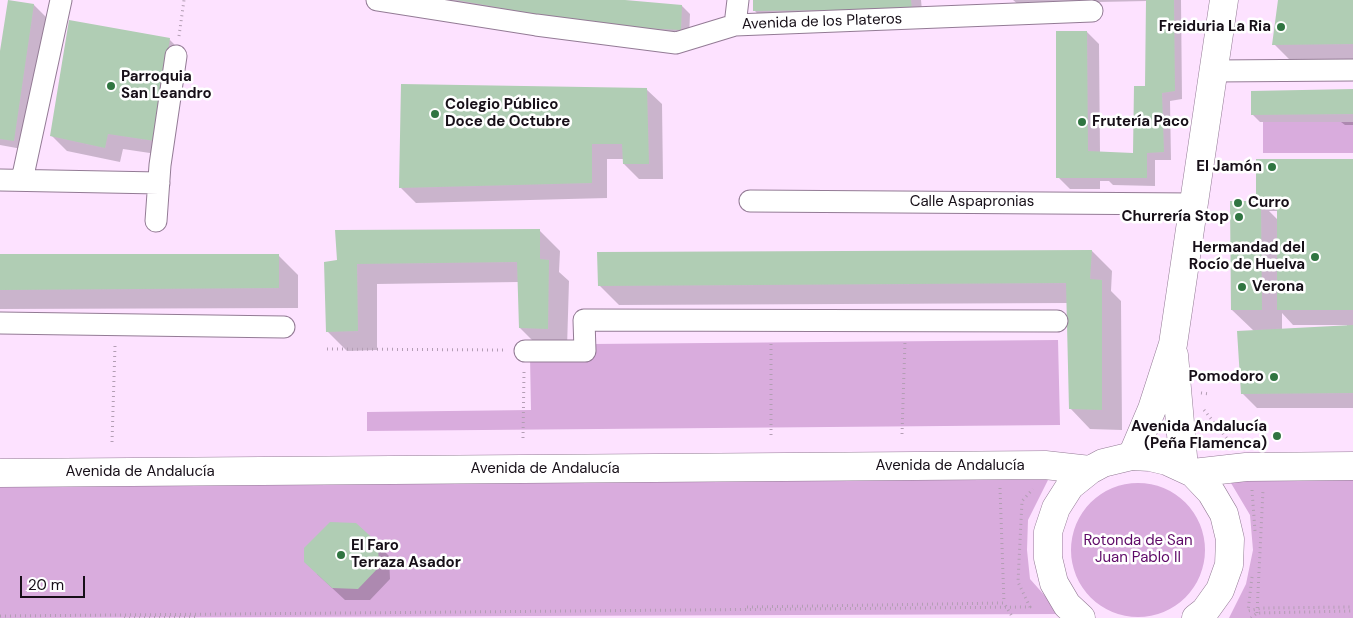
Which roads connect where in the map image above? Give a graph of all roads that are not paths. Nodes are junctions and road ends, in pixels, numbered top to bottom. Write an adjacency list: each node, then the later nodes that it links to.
1 (61, 0): 11 (street)
2 (377, 0): 6 (street, Avenida de los Plateros)
3 (738, 0): 6 (street)
4 (1224, 0): 9 (main road)
5 (1092, 12): 6 (street, Avenida de los Plateros)
6 (735, 25)
7 (176, 56): 12 (street)
8 (1353, 70): 9 (street)
9 (1213, 71): 14 (main road)
10 (0, 180): 11 (street)
11 (22, 180): 12 (street)
12 (159, 183): 15 (street)
13 (750, 201): 14 (street, Calle Aspapronias)
14 (1193, 204): 19 (main road)
15 (156, 221)
16 (1057, 321): 20 (street)
17 (0, 323): 18 (street)
18 (284, 327)
19 (1173, 344): 21 (main road); 24 (main road)
20 (525, 350)
21 (1132, 456): 23 (main road); 24 (main road)
22 (1353, 466): 24 (main road)
23 (1090, 470): 25 (main road, Avenida de Andalucía); 26 (main road)
24 (1188, 471): 27 (main road)
25 (0, 473)
26 (1081, 618)
27 (1196, 618)

